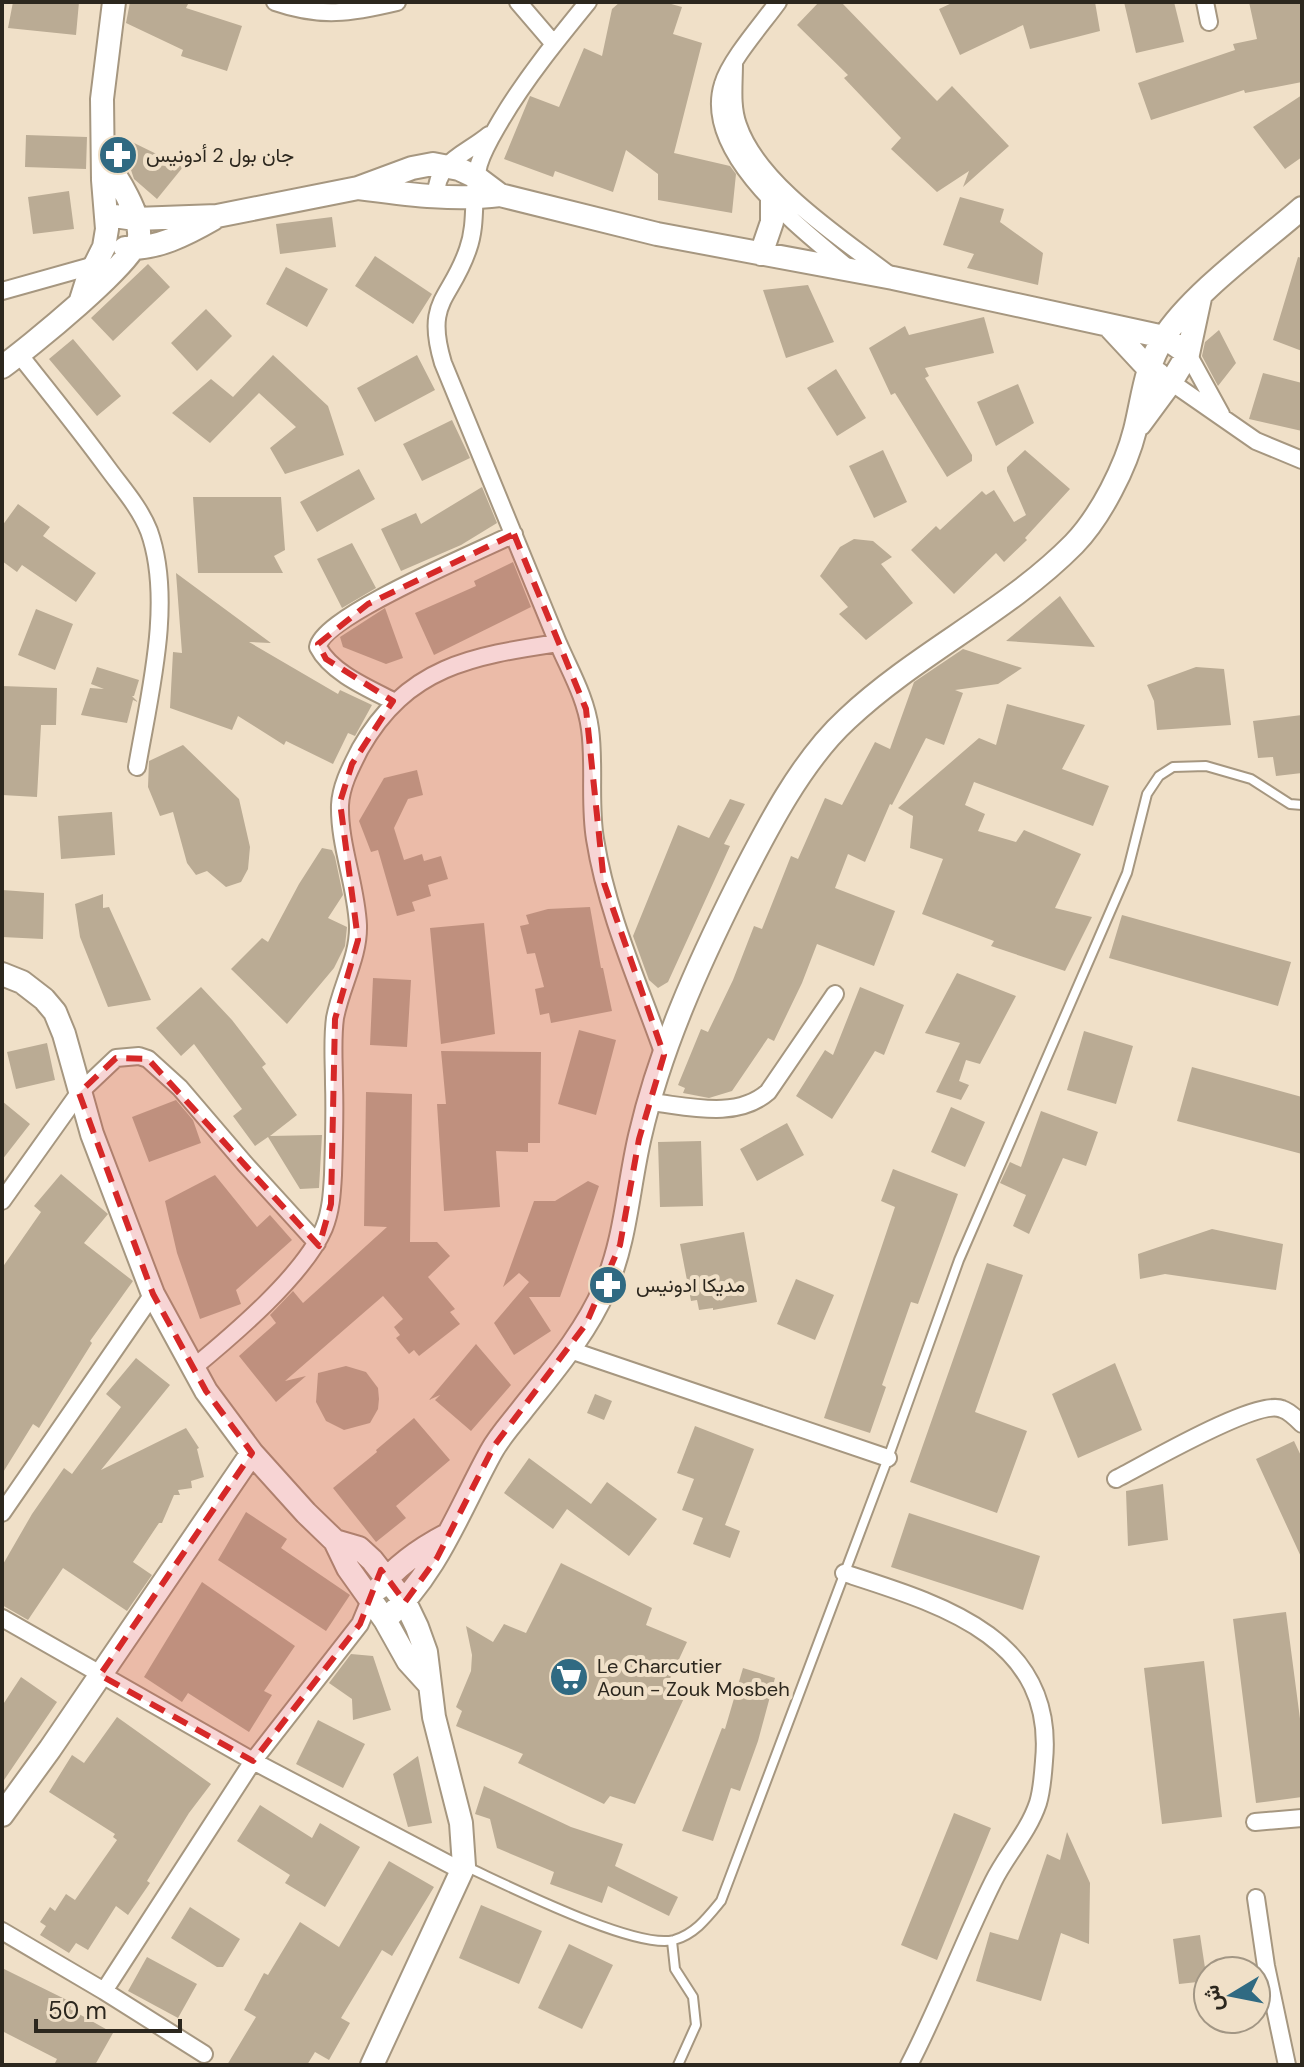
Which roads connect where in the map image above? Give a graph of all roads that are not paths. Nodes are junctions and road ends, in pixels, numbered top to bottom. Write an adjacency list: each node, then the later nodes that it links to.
1 (114, 2): 12 (main road)
2 (275, 2): 3 (street)
3 (397, 2)
4 (518, 2): 9 (street)
5 (588, 2): 9 (street)
6 (778, 2): 10 (street)
7 (1205, 2): 8 (street)
8 (1209, 22)
9 (554, 44): 11 (street)
10 (734, 63): 17 (street); 26 (street)
11 (496, 129): 13 (street); 15 (street)
12 (104, 160): 19 (main road); 21 (main road)
13 (445, 165): 14 (main road); 15 (main road); 16 (street)
14 (358, 188): 16 (main road); 20 (main road)
15 (475, 188): 16 (main road); 23 (main road); 39 (street)
16 (436, 196)
17 (772, 199): 23 (main road); 25 (street)
18 (1302, 208): 28 (main road)
19 (107, 215): 21 (main road); 24 (main road)
20 (217, 216): 21 (main road); 22 (main road)
21 (135, 219): 22 (main road)
22 (135, 249): 24 (main road); 29 (main road)
23 (761, 254): 25 (main road)
24 (100, 256): 27 (street); 29 (main road)
25 (848, 268): 26 (main road)
26 (893, 278): 30 (main road)
27 (2, 291)
28 (1200, 297): 31 (main road); 32 (main road)
29 (81, 300): 33 (main road)
30 (1108, 325): 31 (main road); 34 (main road)
31 (1164, 337): 32 (main road); 34 (main road)
32 (1188, 354): 35 (main road); 36 (street)
33 (10, 360): 42 (street)
34 (1148, 368): 35 (main road); 37 (main road)
35 (1171, 382): 36 (street); 37 (main road)
36 (1223, 419): 38 (street)
37 (1135, 431): 46 (main road)
38 (1302, 460)
39 (514, 534): 40 (street); 41 (street)
40 (558, 643): 41 (street); 46 (street)
41 (395, 702): 50 (street)
42 (137, 767)
43 (1302, 805): 56 (lane)
44 (2, 974): 47 (main road)
45 (835, 994): 48 (street)
46 (664, 1055): 48 (main road)
47 (79, 1093): 49 (street); 50 (street); 51 (main road)
48 (650, 1102): 52 (main road)
49 (2, 1201)
50 (317, 1243): 53 (street)
51 (153, 1294): 53 (main road); 58 (street)
52 (570, 1350): 56 (street); 59 (main road)
53 (193, 1368): 55 (main road)
54 (1302, 1424): 57 (street)
55 (252, 1453): 60 (main road); 68 (main road)
56 (888, 1458): 61 (lane)
57 (1116, 1479)
58 (2, 1513)
59 (447, 1535): 62 (main road); 64 (main road)
60 (335, 1541): 62 (main road); 63 (main road)
61 (844, 1573): 77 (lane); 82 (street)
62 (387, 1578): 63 (main road); 64 (main road)
63 (370, 1600): 66 (main road); 67 (street)
64 (405, 1602): 66 (main road); 69 (main road)
65 (2, 1618): 68 (street)
66 (385, 1620): 67 (street); 69 (main road)
67 (360, 1624): 70 (street)
68 (100, 1675): 70 (street); 71 (main road)
69 (428, 1683): 74 (main road)
70 (253, 1761): 74 (street); 78 (street)
71 (2, 1815)
72 (1302, 1818): 73 (street)
73 (1255, 1822)
74 (463, 1869): 77 (lane); 80 (main road)
75 (1256, 1898): 83 (street)
76 (2, 1931): 78 (street)
77 (672, 1941): 81 (lane)
78 (104, 1991): 79 (street)
79 (204, 2054)
80 (372, 2065)
81 (678, 2065)
82 (909, 2065)
83 (1287, 2065)

